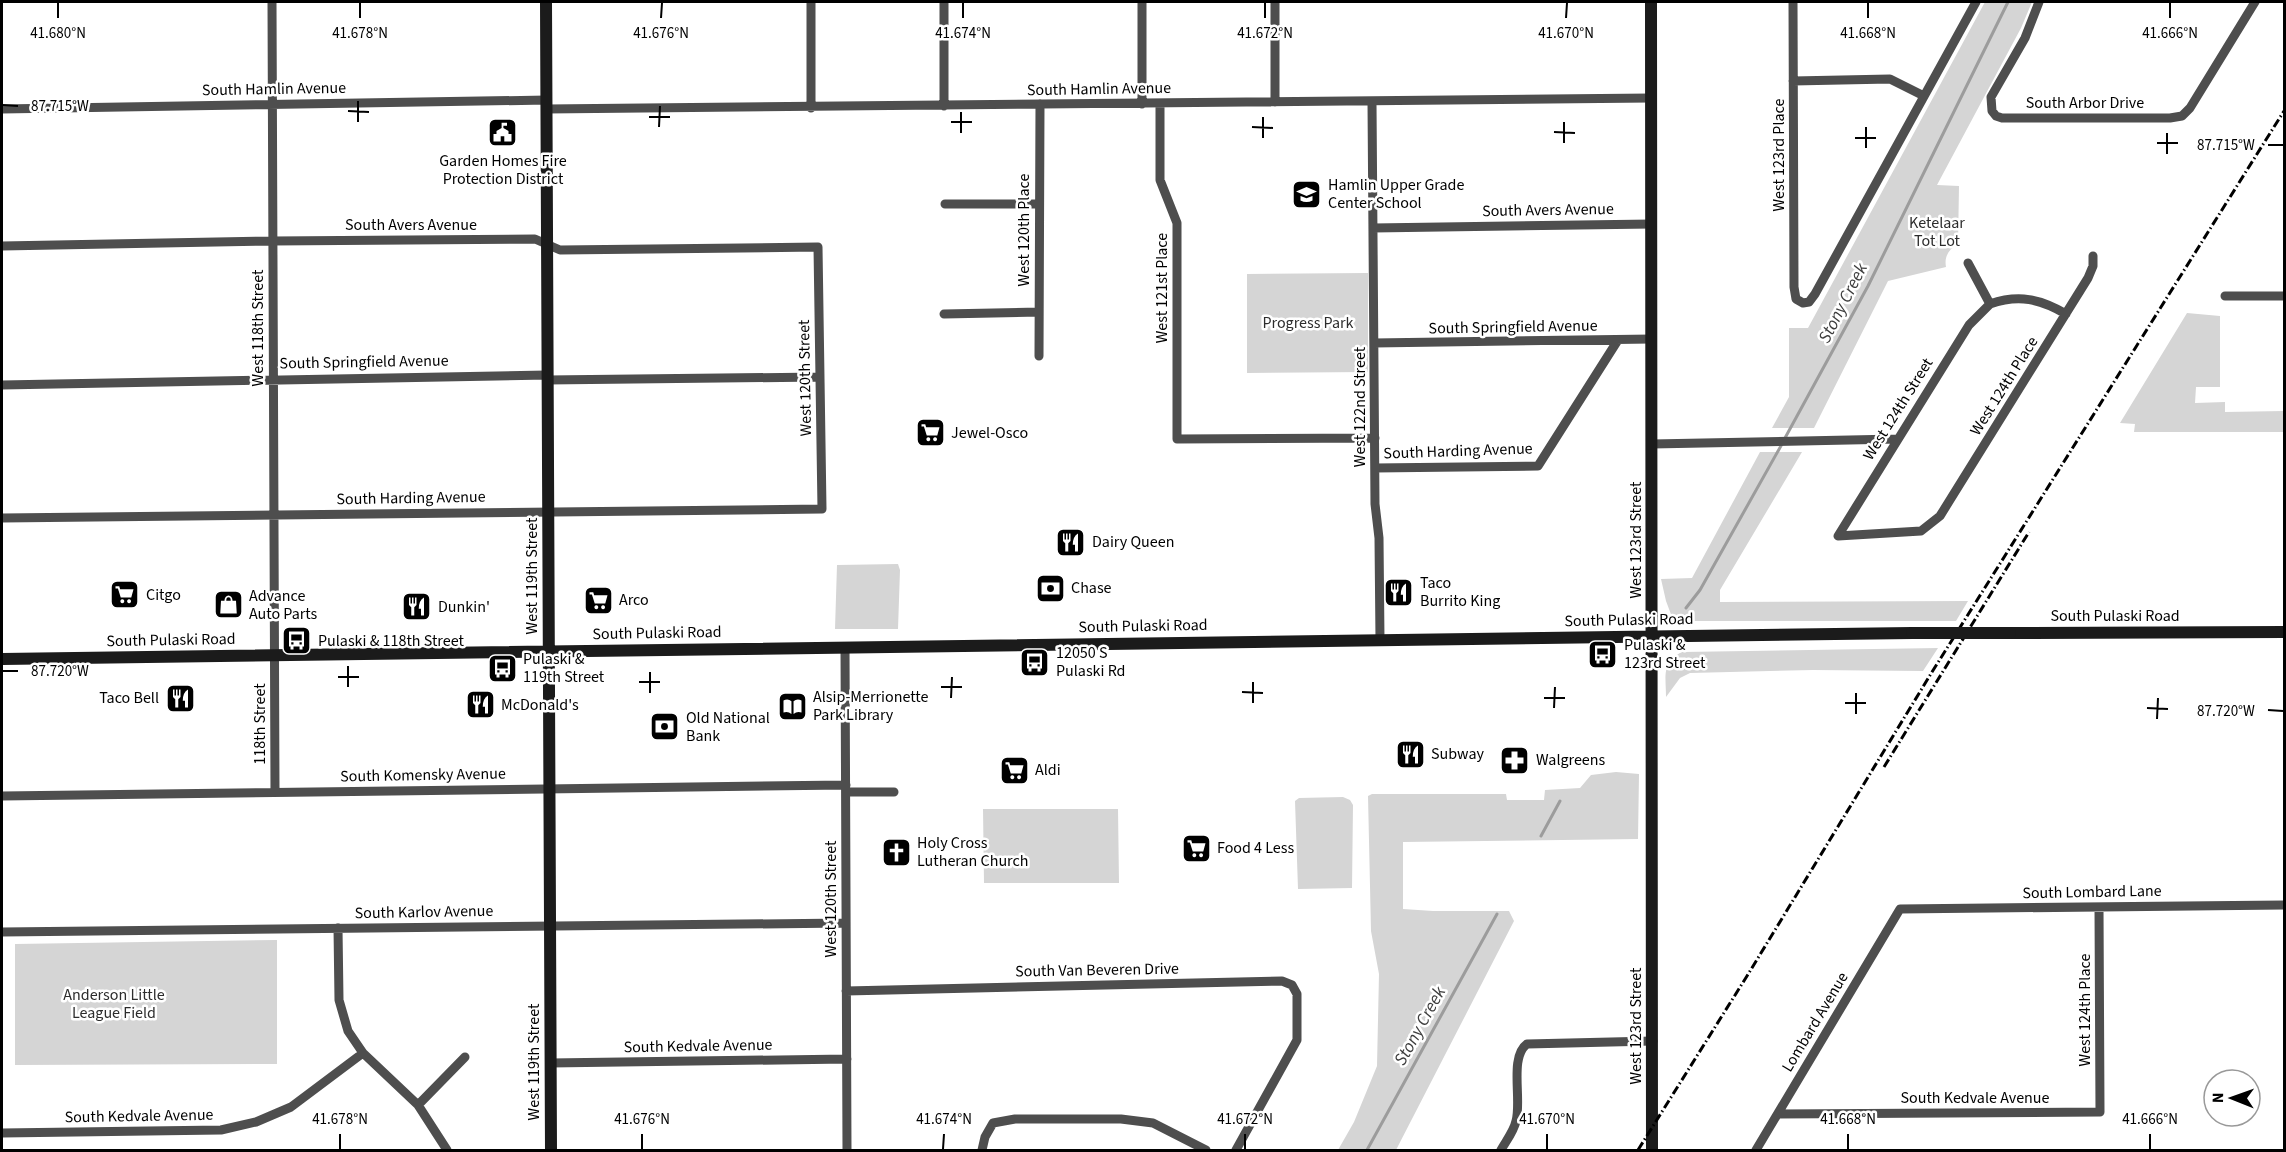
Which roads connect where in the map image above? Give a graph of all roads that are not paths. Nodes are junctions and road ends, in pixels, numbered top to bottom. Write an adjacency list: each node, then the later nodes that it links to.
1 (272, 2): 17 (street, West 118th Street)
2 (546, 2): 21 (street, West 119th Street)
3 (811, 2): 23 (street)
4 (944, 2): 22 (street)
5 (1142, 2): 19 (street)
6 (1275, 2): 15 (street)
7 (1651, 2): 14 (street, West 123rd Street)
8 (1793, 2): 12 (street, West 123rd Place)
9 (1976, 2): 13 (street)
10 (2039, 2): 11 (street, South Arbor Drive)
11 (2255, 2)
12 (1794, 81): 13 (street); 13 (street, West 123rd Place)
13 (1924, 96)
14 (1651, 98): 16 (street, South Hamlin Avenue); 27 (street, West 123rd Street)
15 (1275, 102): 16 (street, South Hamlin Avenue); 20 (street, South Hamlin Avenue)
16 (1372, 102): 28 (street, West 122nd Street)
17 (272, 104): 21 (street, South Hamlin Avenue); 24 (street, South Hamlin Avenue); 29 (street, West 118th Street)
18 (1040, 104): 19 (street, South Hamlin Avenue); 22 (street, South Hamlin Avenue); 26 (street, West 120th Place)
19 (1143, 104): 20 (street, South Hamlin Avenue)
20 (1160, 104): 50 (street, West 121st Place)
21 (547, 105): 23 (street, South Hamlin Avenue); 30 (street, West 119th Street)
22 (944, 106): 23 (street, South Hamlin Avenue)
23 (811, 108)
24 (2, 109)
25 (945, 204): 26 (street)
26 (1039, 204): 38 (street, West 120th Place)
27 (1652, 224): 28 (street, South Avers Avenue); 41 (street, West 123rd Street)
28 (1373, 228): 43 (street, West 122nd Street)
29 (273, 241): 30 (street, South Avers Avenue); 31 (street, South Avers Avenue); 46 (street, West 118th Street)
30 (547, 244): 32 (street, South Avers Avenue); 47 (street, West 119th Street)
31 (2, 246)
32 (818, 247): 45 (street, West 120th Street)
33 (2093, 256): 40 (street, West 124th Place)
34 (1968, 263): 37 (street)
35 (2225, 296): 36 (street)
36 (2284, 296)
37 (1990, 304): 40 (street); 51 (street, West 124th Street)
38 (1039, 312): 39 (street); 44 (street, West 120th Place)
39 (944, 314)
40 (2066, 314): 58 (street, West 124th Place)
41 (1652, 339): 42 (street, South Springfield Avenue); 52 (street, West 123rd Street)
42 (1618, 340): 43 (street, South Springfield Avenue); 53 (street, South Harding Avenue)
43 (1374, 343): 49 (street, West 122nd Street)
44 (1039, 356)
45 (820, 377): 47 (street, South Springfield Avenue); 54 (street, West 120th Street)
46 (274, 378): 47 (street, South Springfield Avenue); 48 (street, South Springfield Avenue); 56 (street, West 118th Street)
47 (547, 378): 55 (street, West 119th Street)
48 (2, 385)
49 (1375, 438): 50 (street, South Harding Avenue); 53 (street, West 122nd Street)
50 (1177, 439)
51 (1897, 439): 52 (street); 58 (street, West 124th Street)
52 (1652, 444): 60 (street, West 123rd Street)
53 (1375, 468): 61 (street, West 122nd Street)
54 (822, 509): 55 (street, South Harding Avenue)
55 (548, 511): 56 (street, South Harding Avenue); 63 (street, West 119th Street)
56 (273, 515): 57 (street, South Harding Avenue); 64 (street, West 118th Street)
57 (2, 518)
58 (1838, 536)
59 (2284, 632): 60 (street, South Pulaski Road, bridge)
60 (1653, 636): 61 (street, South Pulaski Road); 79 (street, West 123rd Street)
61 (1380, 640): 62 (street, South Pulaski Road)
62 (845, 647): 63 (street, South Pulaski Road); 66 (street, West 120th Street)
63 (548, 651): 64 (street, South Pulaski Road); 67 (street, West 119th Street)
64 (274, 655): 65 (street, South Pulaski Road); 68 (street, 118th Street)
65 (2, 658)
66 (846, 788): 67 (street, South Komensky Avenue); 69 (street, South Komensky Avenue); 74 (street, West 120th Street)
67 (550, 789): 68 (street, South Komensky Avenue); 75 (street, West 119th Street)
68 (275, 792): 70 (street, South Komensky Avenue)
69 (894, 792)
70 (2, 796)
71 (2284, 905): 72 (street, South Lombard Lane)
72 (2099, 908): 73 (street, South Lombard Lane); 85 (street, West 124th Place)
73 (1900, 909): 86 (street, Lombard Avenue)
74 (846, 923): 75 (street, South Karlov Avenue); 78 (street, West 120th Street)
75 (550, 925): 76 (street, South Karlov Avenue); 83 (street, West 119th Street)
76 (338, 928): 77 (street, South Karlov Avenue); 80 (street)
77 (2, 932)
78 (846, 991): 82 (street, West 120th Street); 93 (street, South Van Beveren Drive)
79 (1653, 1041): 94 (street); 95 (street, West 123rd Street)
80 (363, 1053): 84 (street); 87 (street, South Kedvale Avenue)
81 (465, 1057): 84 (street)
82 (846, 1059): 83 (street, South Kedvale Avenue); 90 (street, West 120th Street)
83 (550, 1063): 89 (street, West 119th Street)
84 (418, 1105): 88 (street)
85 (2100, 1112): 86 (street, South Kedvale Avenue)
86 (1778, 1114): 96 (street, Lombard Avenue)
87 (2, 1133)
88 (447, 1150)
89 (551, 1150)
90 (847, 1150)
91 (981, 1150): 92 (street)
92 (1206, 1150)
93 (1236, 1150)
94 (1501, 1150)
95 (1652, 1150)
96 (1756, 1150)

